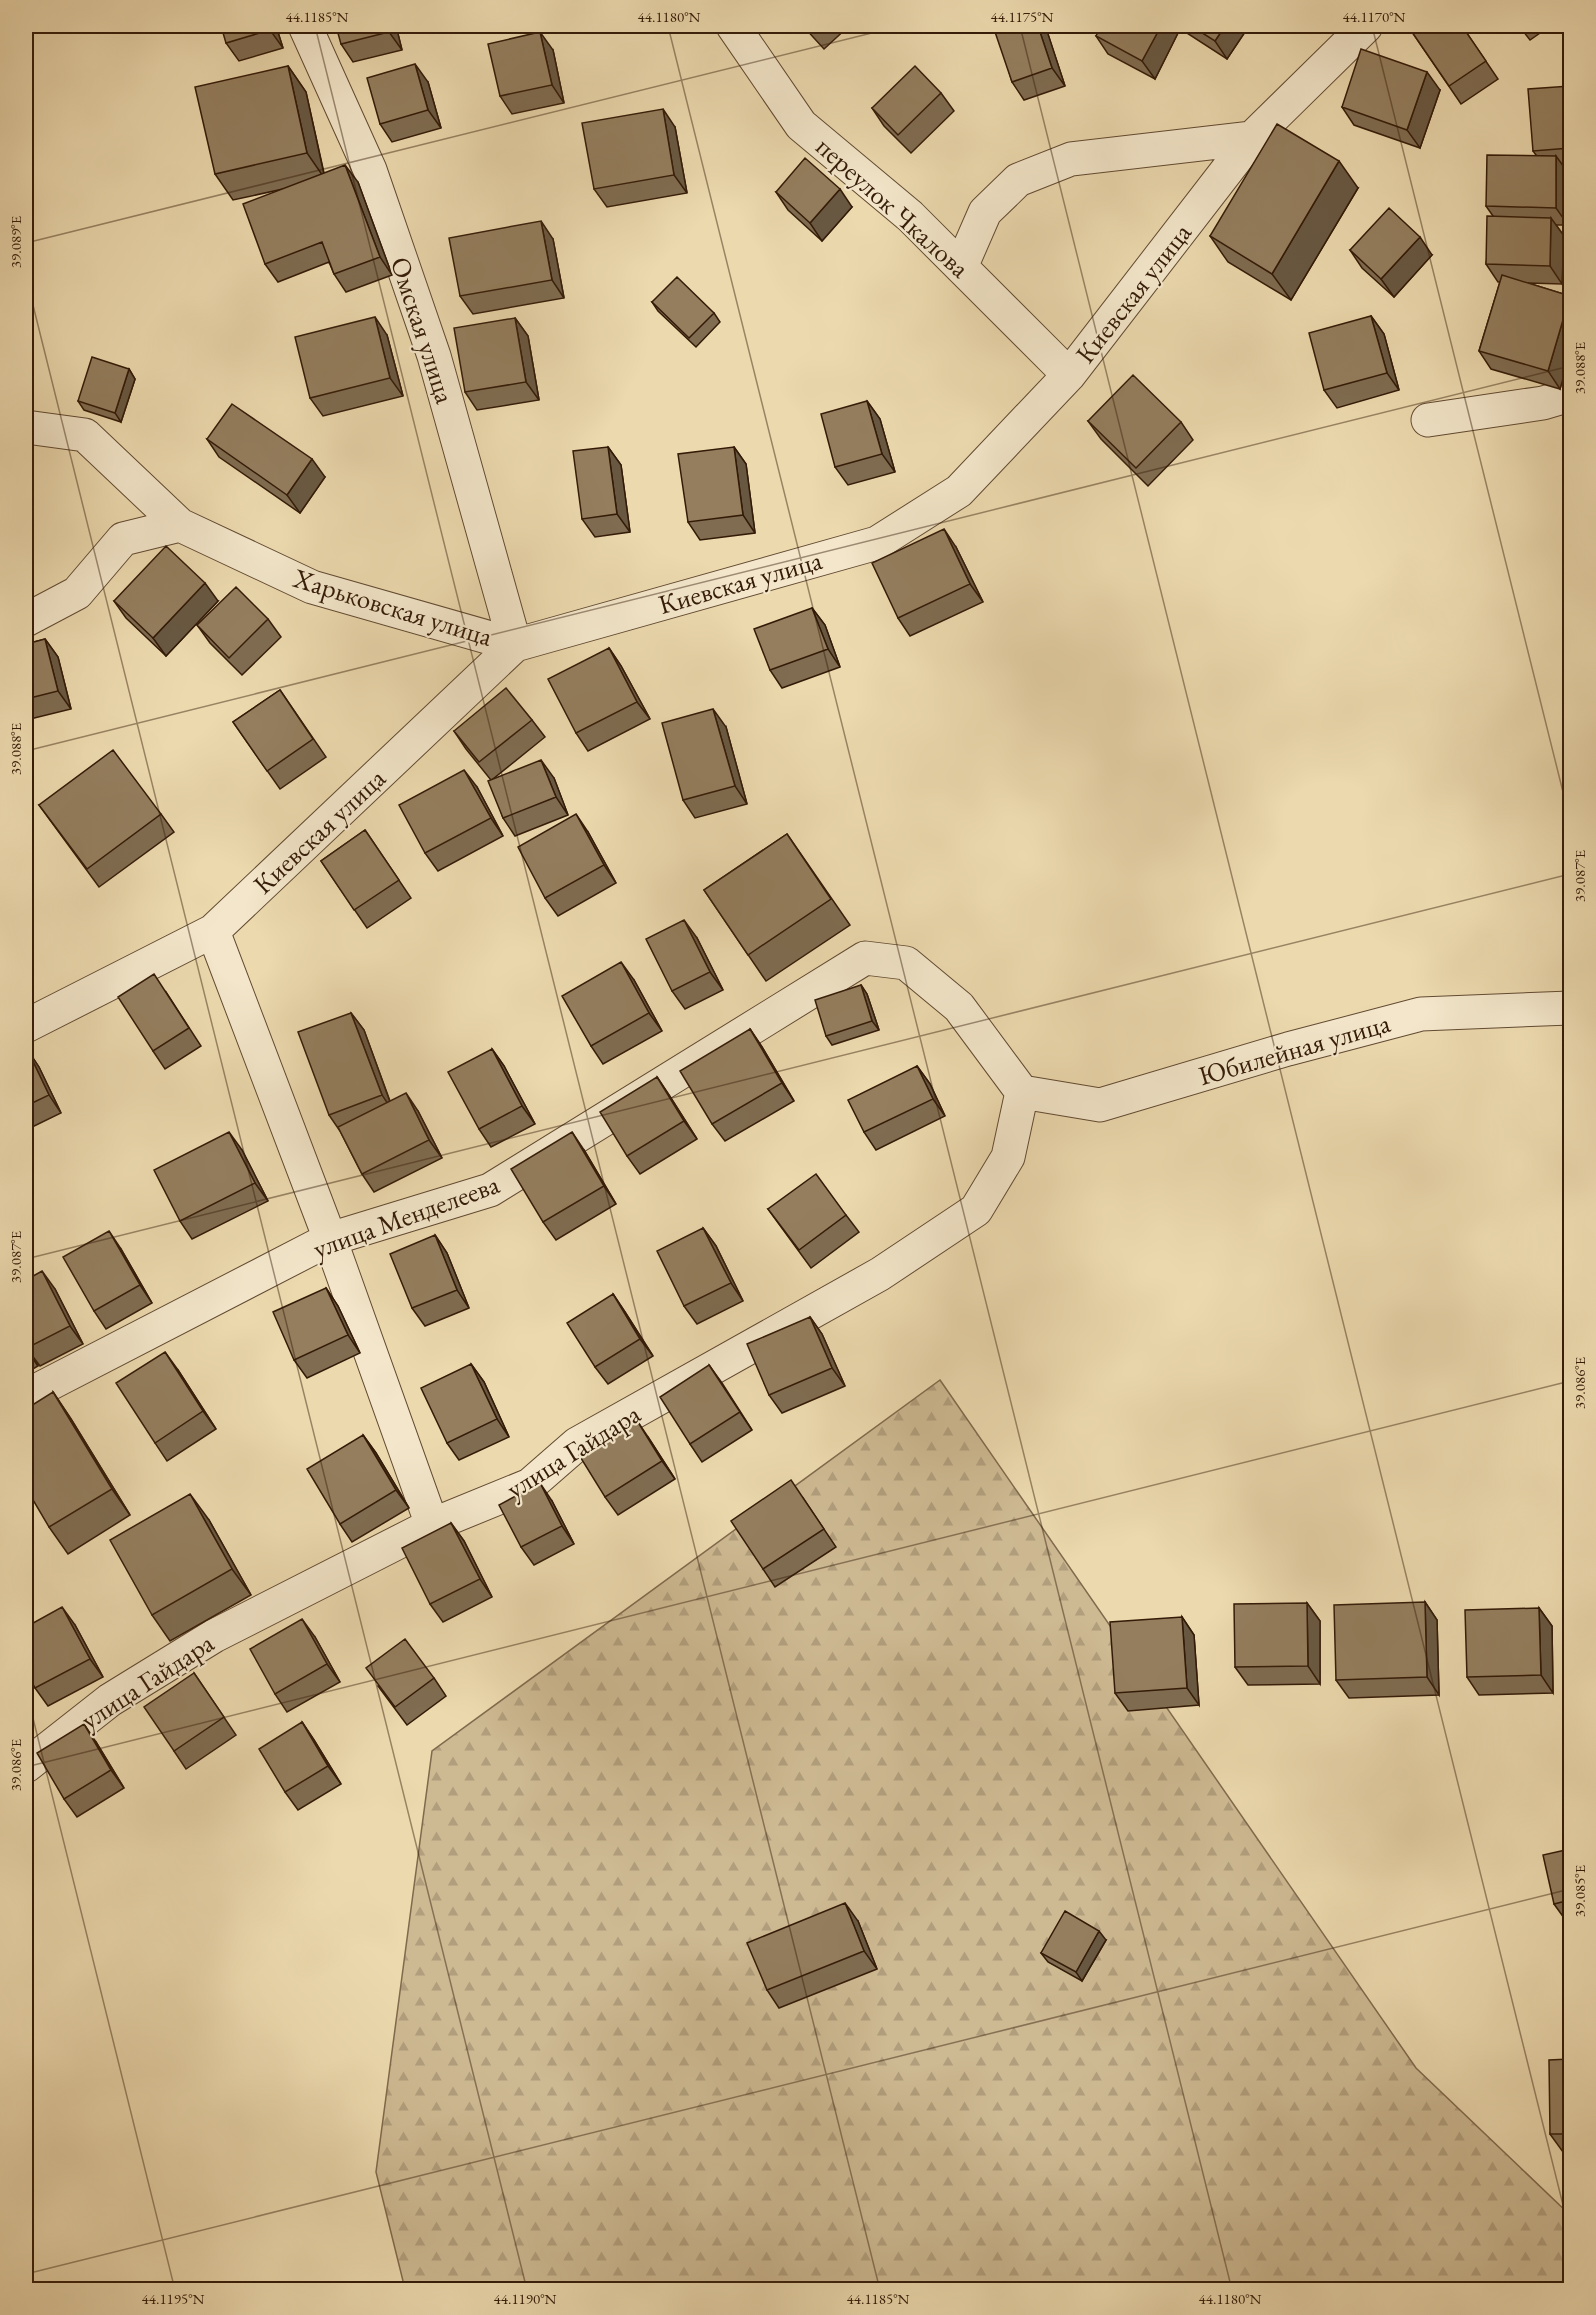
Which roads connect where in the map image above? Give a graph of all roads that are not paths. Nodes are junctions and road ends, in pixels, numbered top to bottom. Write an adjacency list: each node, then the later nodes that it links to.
1 (305, 26): 12 (street, Омская улица)
2 (733, 26): 5 (street, переулок Чкалова)
3 (1366, 26): 4 (street, Киевская улица)
4 (1252, 138): 5 (street); 6 (street, Киевская улица)
5 (961, 267): 6 (street, переулок Чкалова)
6 (1069, 375): 12 (street, Киевская улица)
7 (1570, 395): 8 (street)
8 (1428, 420)
9 (26, 427): 10 (street, Харьковская улица)
10 (180, 525): 11 (street); 12 (street, Харьковская улица)
11 (26, 620)
12 (515, 645): 13 (street, Киевская улица)
13 (213, 932): 15 (street, Киевская улица); 17 (street)
14 (1570, 1008): 16 (street, Юбилейная улица)
15 (26, 1026)
16 (1022, 1092): 17 (street, улица Менделеева); 19 (street, улица Гайдара)
17 (330, 1239): 18 (street, улица Менделеева); 19 (street)
18 (26, 1396)
19 (432, 1525): 20 (street, улица Гайдара)
20 (26, 1766)

